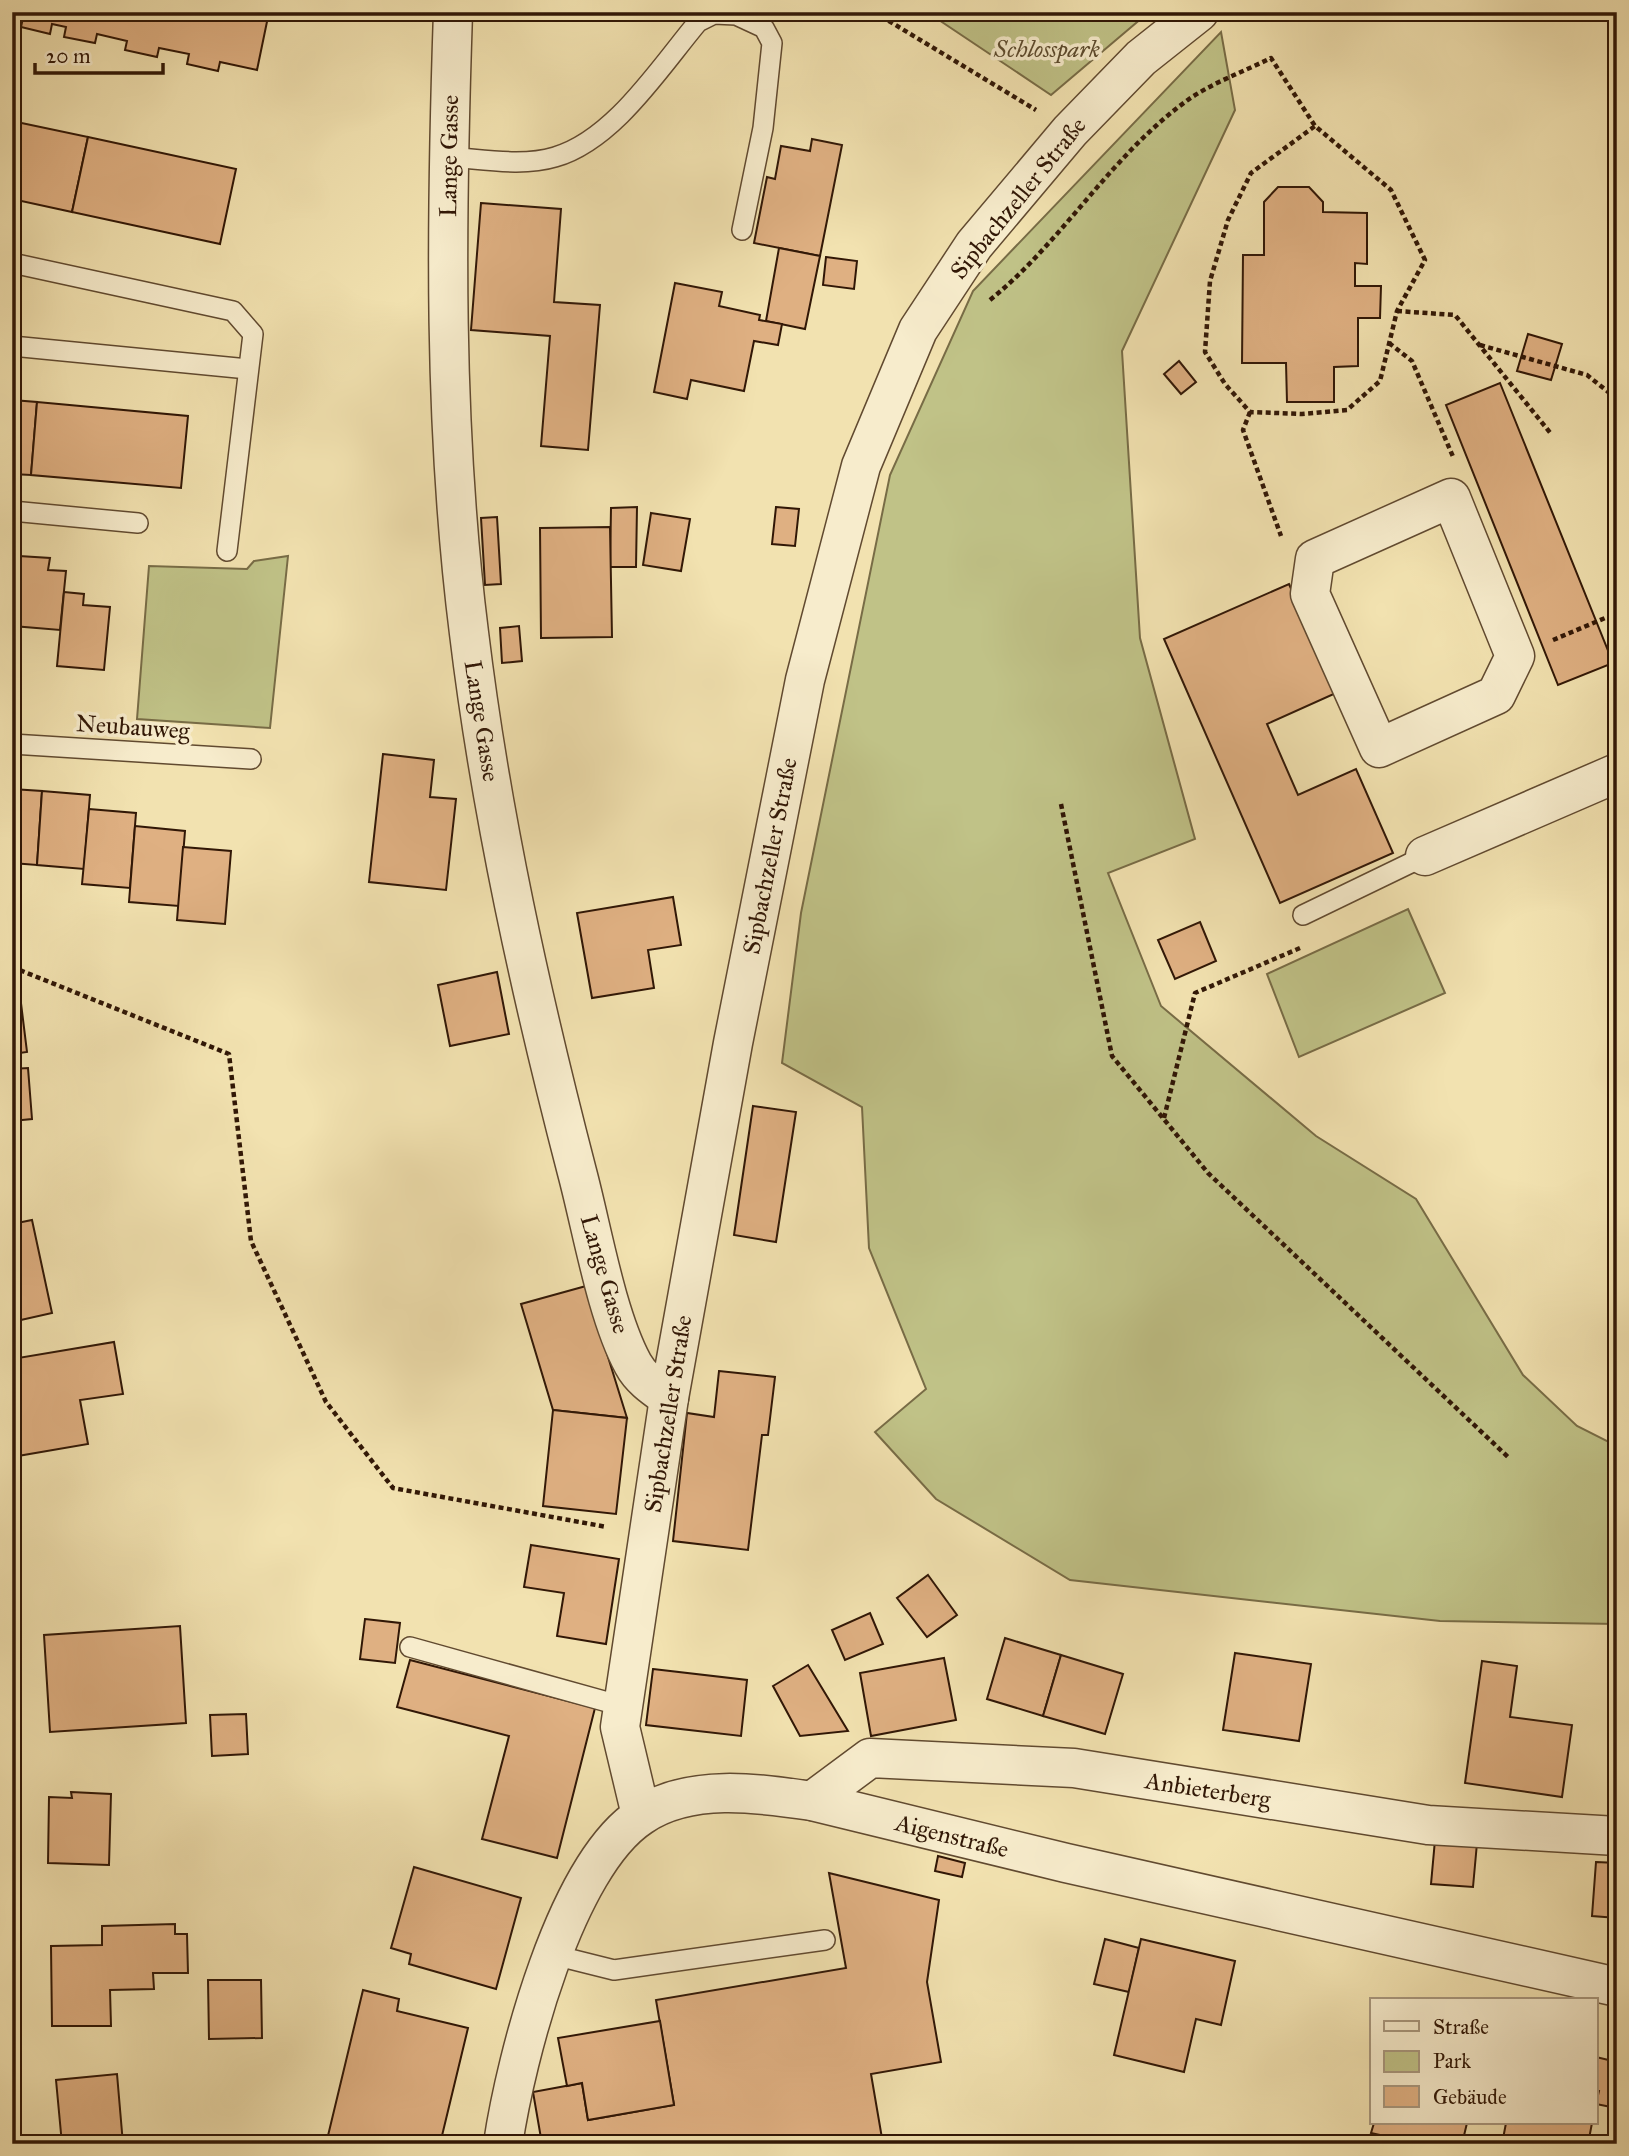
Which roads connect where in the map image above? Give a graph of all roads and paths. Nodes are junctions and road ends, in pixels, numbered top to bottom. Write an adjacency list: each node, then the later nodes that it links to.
1 (453, 12): 6 (street, Lange Gasse)
2 (874, 12): 5 (path)
3 (1199, 12): 5 (street, Sipbachzeller Straße)
4 (1315, 126): 9 (path); 10 (path); 16 (path)
5 (1070, 131): 33 (street, Sipbachzeller Straße)
6 (448, 157): 7 (lane); 33 (street, Lange Gasse)
7 (742, 230)
8 (12, 263): 14 (lane)
9 (1020, 276)
10 (1398, 312): 11 (path); 12 (path)
11 (1389, 343): 16 (path); 18 (path)
12 (1479, 345): 15 (path); 17 (path)
13 (12, 346): 14 (lane)
14 (248, 369): 22 (lane)
15 (1617, 398)
16 (1250, 412): 21 (path)
17 (1552, 435)
18 (1451, 498): 24 (street); 24 (street)
19 (12, 511): 20 (lane)
20 (138, 523)
21 (1282, 539)
22 (228, 551)
23 (1617, 613): 24 (path)
24 (1515, 656)
25 (12, 744): 26 (lane, Neubauweg)
26 (251, 759)
27 (1617, 772): 29 (street)
28 (1061, 804): 32 (path)
29 (1425, 856): 30 (lane)
30 (1303, 915): 32 (path)
31 (12, 967): 35 (path)
32 (1163, 1119): 34 (path)
33 (669, 1398): 35 (street, Sipbachzeller Straße)
34 (1508, 1457)
35 (648, 1535): 37 (street, Sipbachzeller Straße)
36 (410, 1647): 37 (lane)
37 (622, 1706): 39 (street, Sipbachzeller Straße)
38 (812, 1801): 39 (street, Aigenstraße); 40 (street, Anbieterberg); 43 (street, Aigenstraße)
39 (641, 1815): 42 (street, Aigenstraße)
40 (1617, 1836)
41 (825, 1940): 42 (lane)
42 (554, 1955): 44 (street, Aigenstraße)
43 (1617, 1987)
44 (503, 2144)

